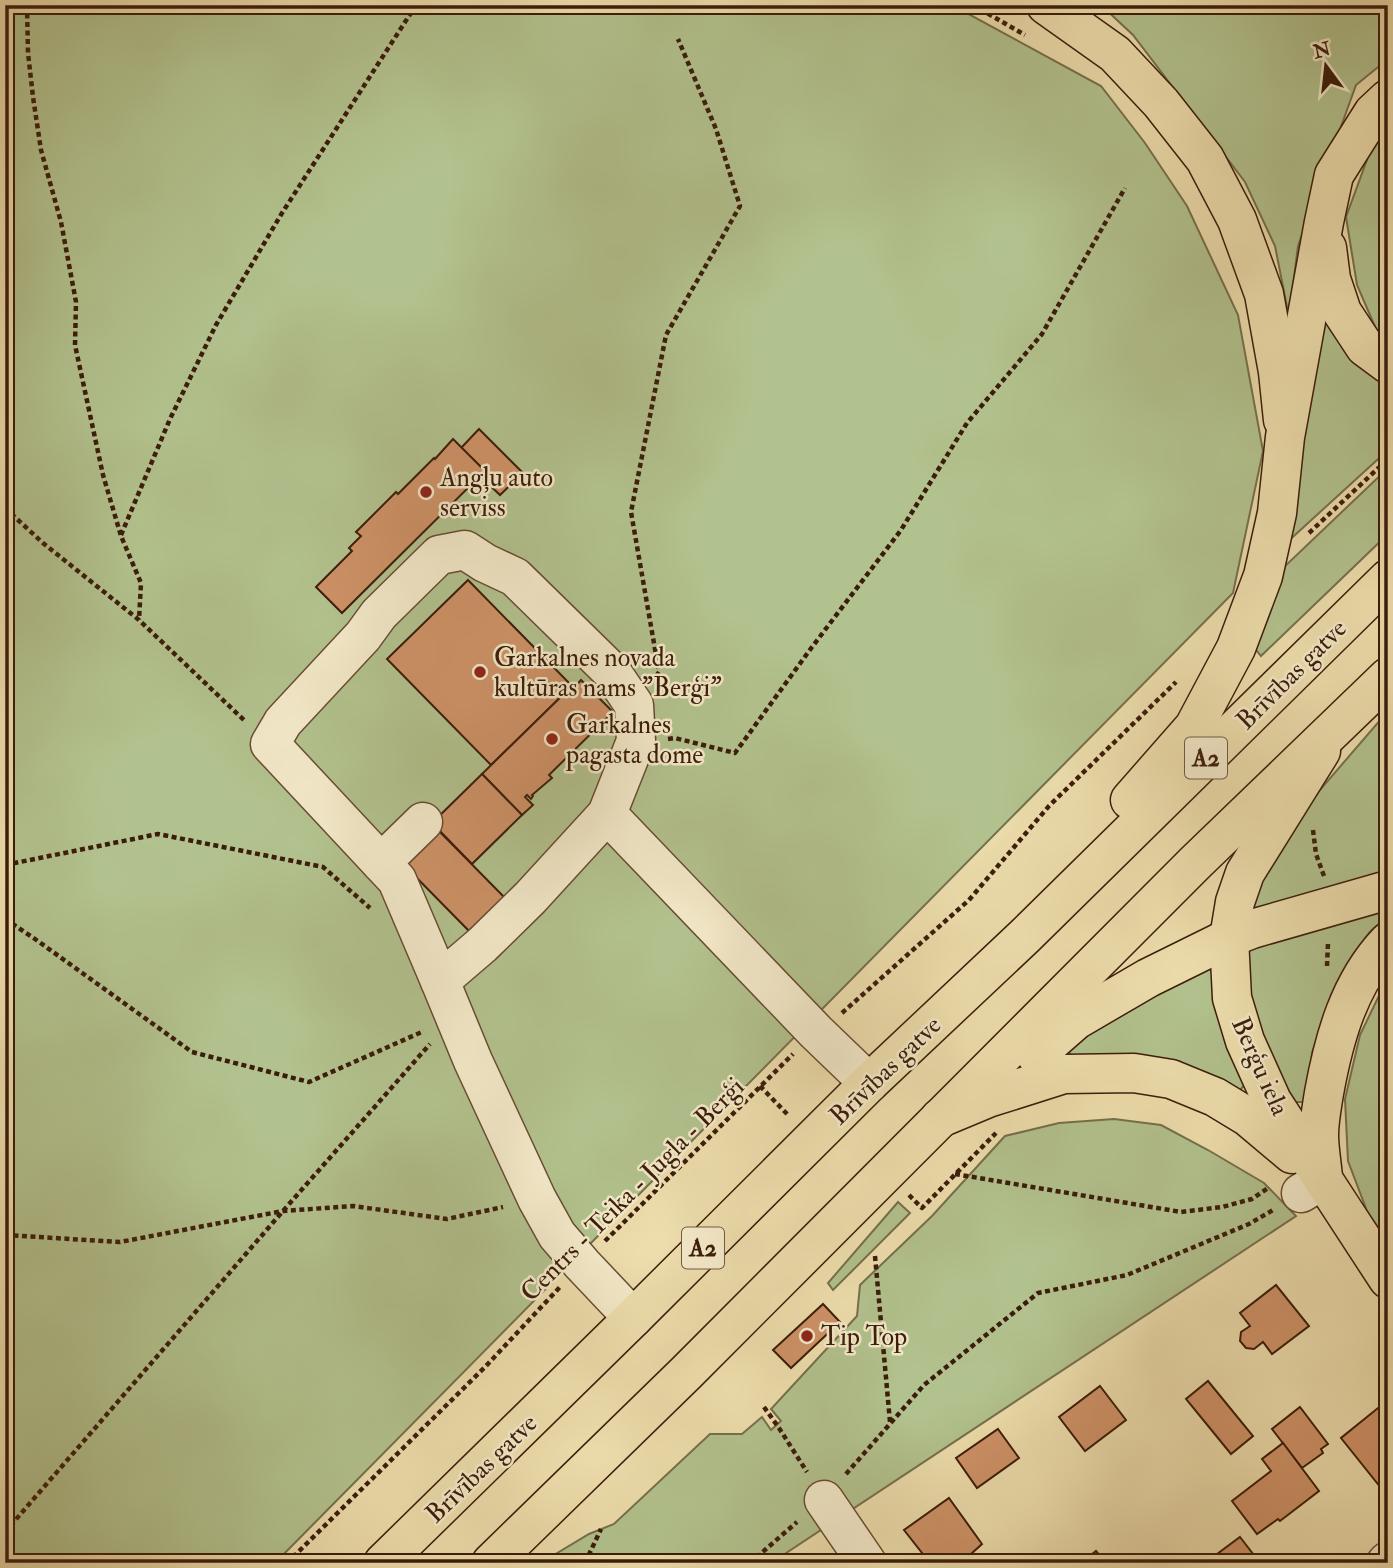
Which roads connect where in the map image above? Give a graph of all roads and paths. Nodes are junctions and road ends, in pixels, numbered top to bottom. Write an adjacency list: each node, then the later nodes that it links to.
1 (27, 5): 13 (path)
2 (416, 5): 13 (path)
3 (973, 5): 4 (path)
4 (1037, 21): 10 (main road)
5 (678, 39): 19 (path)
6 (1388, 99): 8 (main road)
7 (1125, 188): 19 (path)
8 (1324, 222): 9 (main road); 10 (main road)
9 (1388, 364)
10 (1285, 437): 29 (main road)
11 (1388, 459): 14 (path)
12 (5, 508): 16 (path)
13 (121, 536): 16 (path)
14 (1301, 540)
15 (1388, 579): 29 (main road, Brīvības gatve / A2)
16 (139, 620): 21 (path)
17 (1388, 677): 20 (main road, A2)
18 (1177, 682): 34 (path)
19 (635, 723): 21 (street); 22 (street)
20 (1337, 725): 30 (main road, Berģu iela); 38 (main road, A2)
21 (270, 744): 24 (street)
22 (607, 814): 32 (street); 34 (street)
23 (423, 822): 24 (street)
24 (381, 863): 32 (street)
25 (5, 865): 27 (path)
26 (1388, 890): 30 (main road)
27 (372, 910)
28 (5, 919): 33 (path)
29 (1025, 936): 35 (main road, Brīvības gatve / A2)
30 (1228, 938): 37 (main road); 42 (main road, Berģu iela)
31 (1388, 942): 42 (main road)
32 (440, 981): 33 (street)
33 (454, 1017): 43 (street); 44 (path)
34 (816, 1032): 35 (street); 36 (path)
35 (869, 1083): 39 (main road, Brīvības gatve / A2)
36 (760, 1086): 39 (path, Centrs - Teika - Jugla - Berģi); 47 (path, Centrs - Teika - Jugla - Berģi)
37 (995, 1112): 38 (main road); 41 (path); 42 (main road)
38 (940, 1118): 40 (main road, A2)
39 (812, 1141): 49 (main road, Brīvības gatve / A2)
40 (886, 1172): 41 (path); 59 (main road, A2)
41 (954, 1174): 42 (path)
42 (1303, 1183): 48 (main road, Berģu iela); 52 (path)
43 (537, 1199): 44 (path); 47 (street)
44 (283, 1210): 45 (path); 54 (path)
45 (5, 1235)
46 (875, 1256): 52 (path)
47 (582, 1264): 49 (street); 57 (path, Centrs - Teika - Jugla - Berģi)
48 (1388, 1279)
49 (633, 1318): 58 (main road, Brīvības gatve / A2)
50 (5, 1365): 54 (path)
51 (764, 1407): 53 (path)
52 (890, 1424): 53 (path)
53 (824, 1500): 61 (path); 62 (street)
54 (13, 1522): 56 (path)
55 (601, 1529): 60 (path)
56 (5, 1532)
57 (287, 1563)
58 (383, 1563)
59 (491, 1563)
60 (585, 1563)
61 (750, 1563)
62 (867, 1563)

